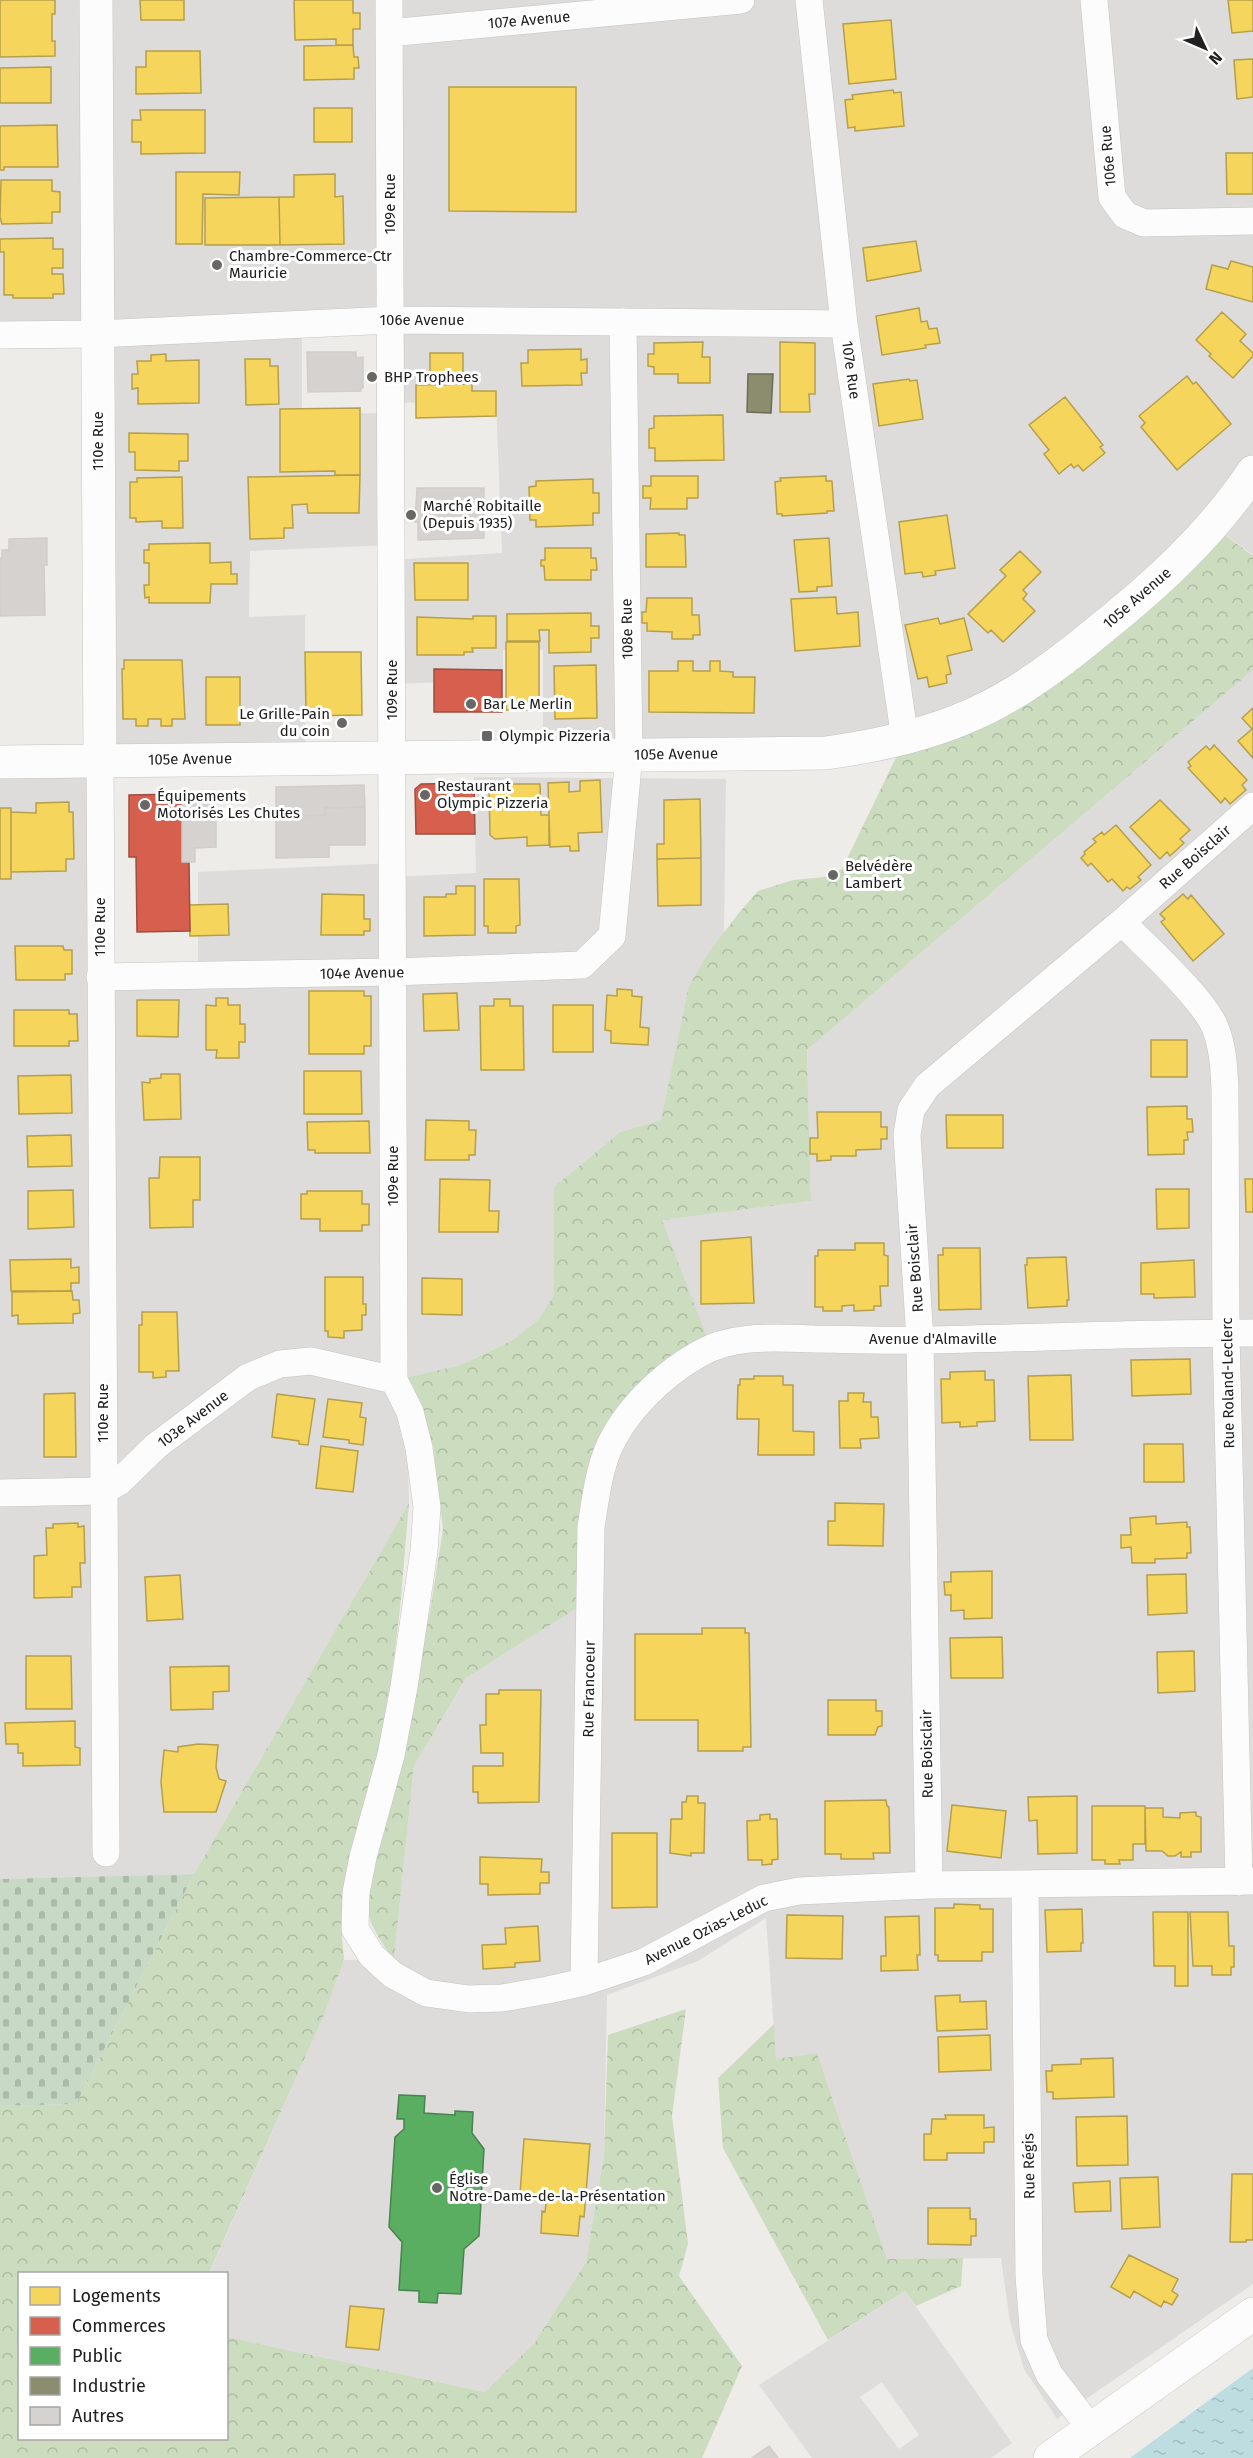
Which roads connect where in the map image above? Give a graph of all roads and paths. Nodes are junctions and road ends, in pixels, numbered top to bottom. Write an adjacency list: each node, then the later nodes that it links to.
1 (96, 0): 11 (street, 110e Rue)
2 (389, 0): 6 (street, 109e Rue)
3 (741, 0): 6 (street, 107e Avenue)
4 (809, 0): 10 (street, 107e Rue)
5 (1094, 0): 7 (street, 106e Rue)
6 (389, 33): 8 (street, 109e Rue)
7 (1253, 221)
8 (390, 320): 9 (street, 106e Avenue); 11 (street, 106e Avenue); 16 (street, 109e Rue)
9 (623, 322): 10 (street, 106e Avenue); 15 (street, 108e Rue)
10 (844, 324): 14 (street, 107e Rue)
11 (97, 334): 12 (street, 106e Avenue); 17 (street, 110e Rue)
12 (0, 335)
13 (1253, 472): 14 (street, 105e Avenue)
14 (905, 739): 15 (street, 105e Avenue)
15 (629, 755): 16 (street, 105e Avenue); 21 (street, 108e Rue)
16 (392, 757): 17 (street, 105e Avenue); 22 (street, 109e Rue)
17 (100, 760): 18 (street, 105e Avenue); 23 (street, 110e Rue)
18 (0, 762)
19 (1250, 815): 20 (street, Rue Boisclair)
20 (1122, 922): 24 (street, Rue Roland-Leclerc); 25 (street, Rue Boisclair)
21 (612, 936): 22 (street, 104e Avenue)
22 (393, 972): 23 (street, 104e Avenue); 26 (street, 109e Rue)
23 (100, 977): 28 (street, 110e Rue)
24 (1240, 1333): 25 (street, Avenue d'Almaville); 31 (street, Rue Roland-Leclerc)
25 (920, 1340): 27 (street, Avenue d'Almaville); 32 (street, Rue Boisclair)
26 (394, 1380): 28 (street, 103e Avenue); 34 (street, Avenue Ozias-Leduc)
27 (635, 1407): 34 (street, Rue Francoeur)
28 (103, 1491): 29 (street); 30 (street, 110e Rue)
29 (0, 1493)
30 (106, 1853)
31 (1246, 1881): 33 (street, Avenue Ozias-Leduc)
32 (929, 1886): 33 (street, Avenue Ozias-Leduc); 34 (street, Avenue Ozias-Leduc)
33 (1025, 1886): 36 (street, Rue Régis)
34 (584, 1982)
35 (1253, 2314): 36 (street)
36 (1090, 2429): 37 (street)
37 (1050, 2458)

